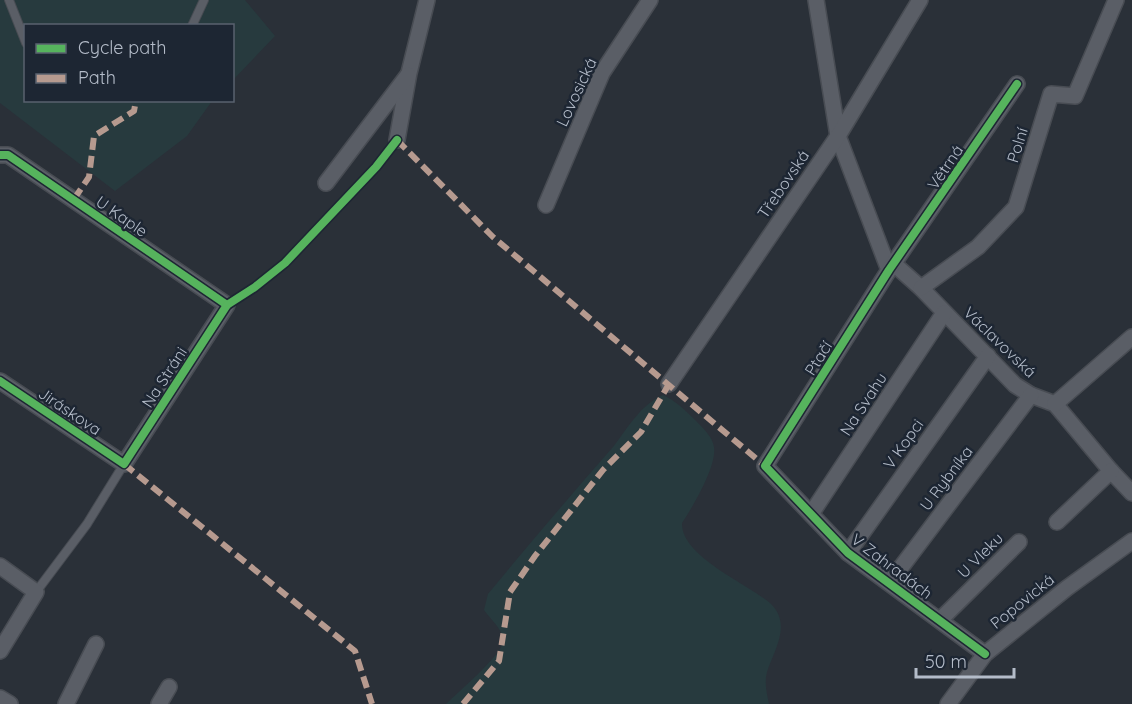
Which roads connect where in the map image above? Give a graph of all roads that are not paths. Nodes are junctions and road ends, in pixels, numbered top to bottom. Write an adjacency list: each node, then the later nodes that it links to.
1 (9, 0): 9 (lane)
2 (204, 0): 8 (lane)
3 (427, 0): 10 (street)
4 (650, 0): 16 (street, Lovosická)
5 (816, 0): 12 (street, Václavovská)
6 (920, 0): 12 (street, Třebovská)
7 (1116, 0): 18 (street, Polní)
8 (193, 24)
9 (24, 38)
10 (409, 73): 13 (street); 15 (street)
11 (1017, 84): 17 (street, Větrná)
12 (838, 136): 17 (street, Václavovská); 24 (street, Třebovská)
13 (397, 140)
14 (0, 155): 19 (street, U Kaple)
15 (326, 183)
16 (546, 205)
17 (892, 267): 18 (street, Václavovská); 28 (street, Ptačí)
18 (921, 288): 20 (street, Václavovská)
19 (227, 305): 27 (street, Na Stráni)
20 (944, 313): 22 (street, Václavovská); 31 (street, Na Svahu)
21 (1132, 337): 26 (street)
22 (988, 356): 25 (street, Václavovská); 35 (street, V Kopci)
23 (0, 381): 27 (street, Jiráskova)
24 (669, 384)
25 (1031, 395): 26 (street, Václavovská); 37 (street, U Rybníka)
26 (1055, 404): 29 (street, Václavovská)
27 (124, 464): 38 (lane, Na Stráni)
28 (765, 466): 31 (street, V Zahradách)
29 (1111, 471): 30 (street, Václavovská); 32 (street)
30 (1132, 493)
31 (812, 514): 35 (street, V Zahradách)
32 (1057, 522)
33 (1132, 541): 42 (street, Popovická)
34 (1019, 542): 39 (street, U Vleku)
35 (848, 553): 37 (street, V Zahradách)
36 (0, 566): 38 (street)
37 (890, 582): 39 (street, V Zahradách)
38 (36, 592): 41 (street, Na Stráni)
39 (940, 620): 42 (street, V Zahradách)
40 (96, 644): 46 (street)
41 (0, 651)
42 (985, 654): 48 (street, Popovická)
43 (169, 687): 47 (street)
44 (0, 698): 45 (street)
45 (10, 704)
46 (66, 704)
47 (159, 704)
48 (948, 704)

